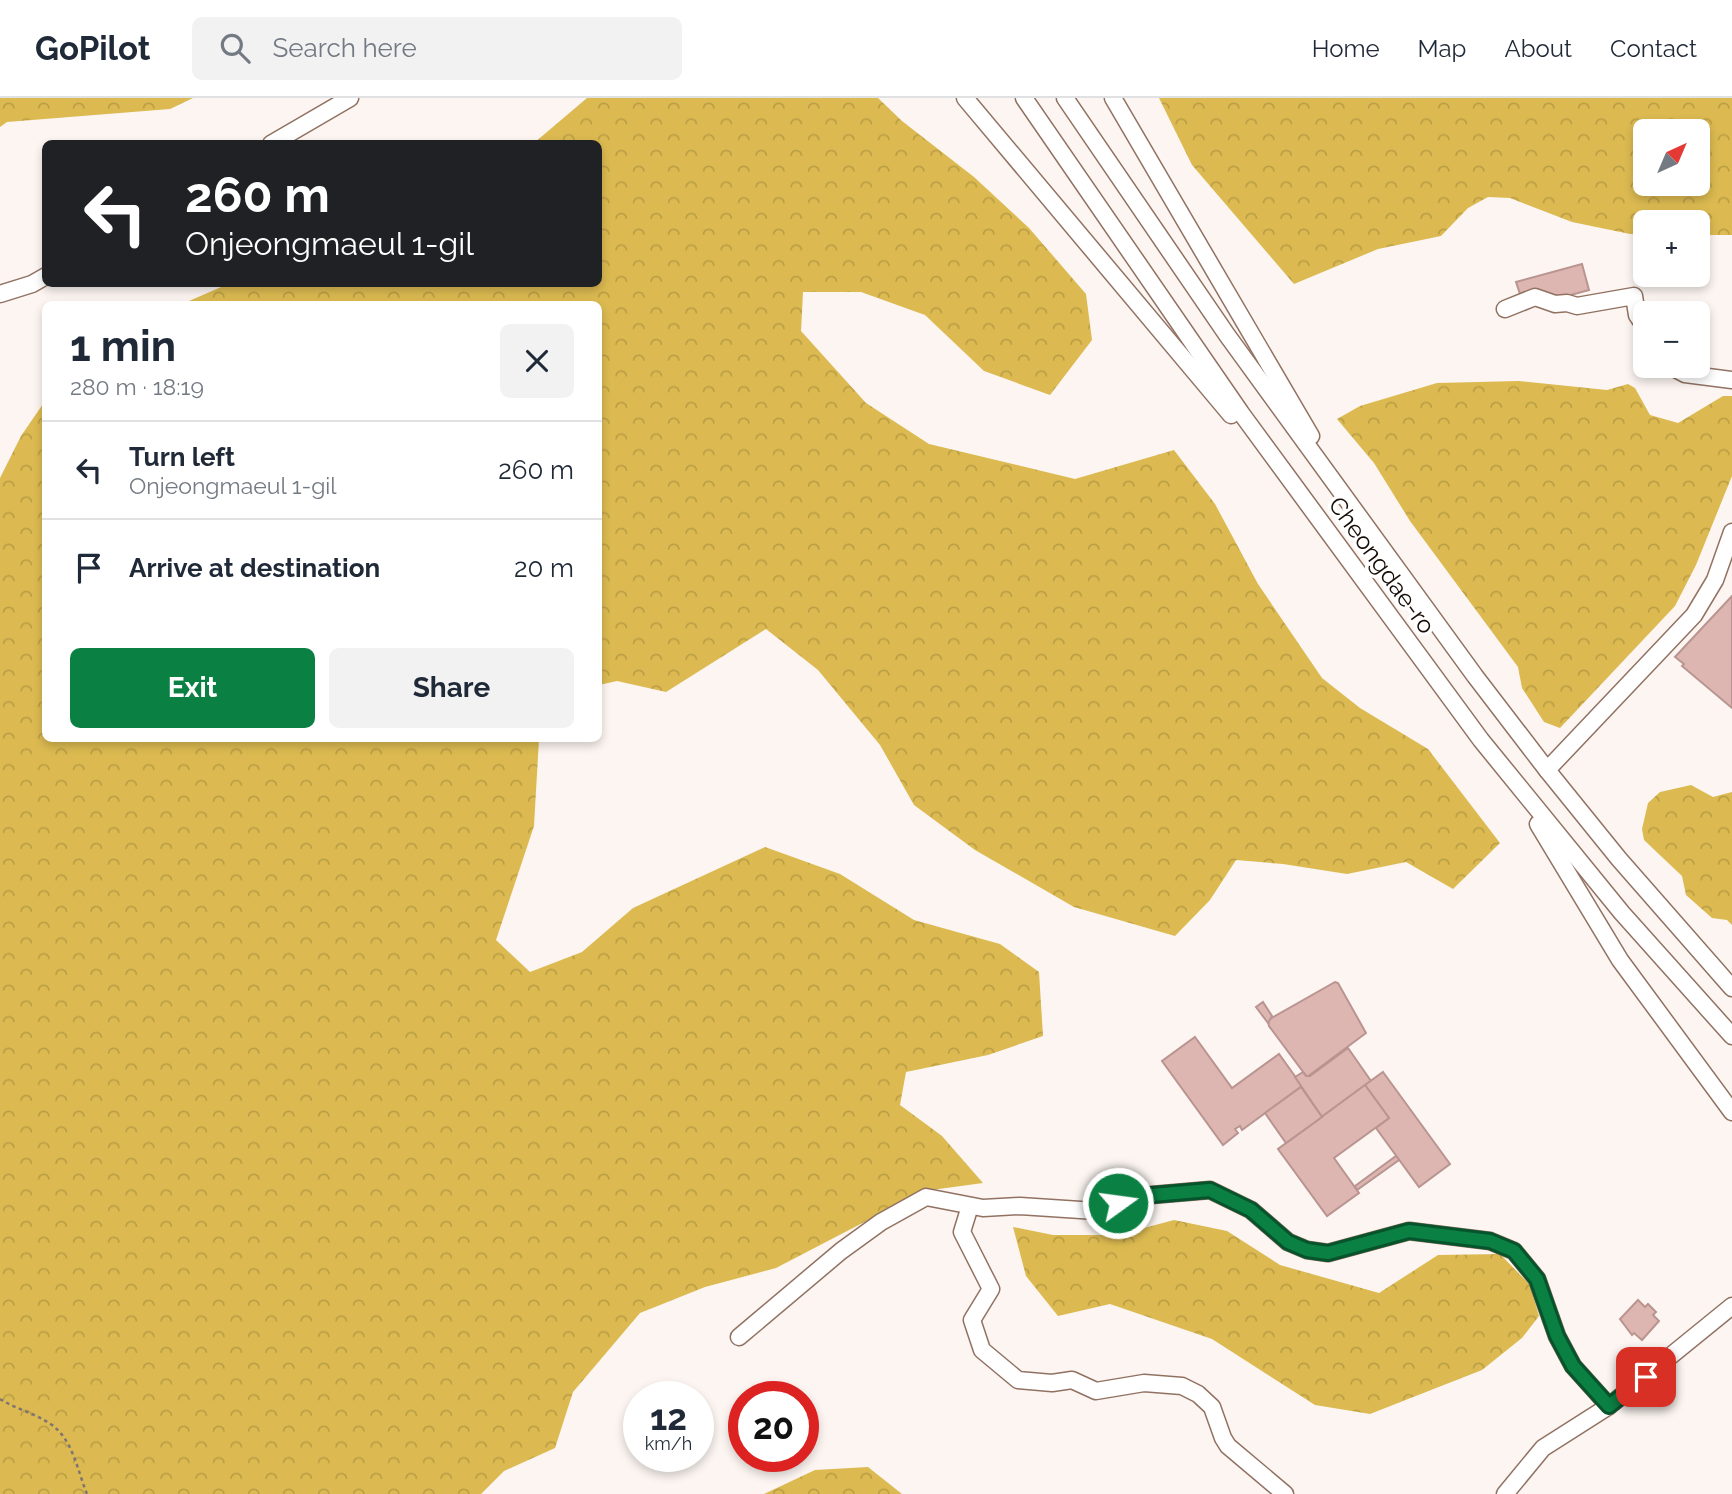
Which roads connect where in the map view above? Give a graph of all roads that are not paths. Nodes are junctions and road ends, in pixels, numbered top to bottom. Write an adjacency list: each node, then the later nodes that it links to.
1 (350, 98): 6 (street)
2 (965, 98): 14 (street)
3 (1024, 98): 14 (street, Cheongdae-ro)
4 (1065, 98): 13 (street, Cheongdae-ro)
5 (1112, 98): 13 (street)
6 (278, 140)
7 (42, 278): 8 (street)
8 (0, 294)
9 (1635, 301): 10 (street)
10 (1505, 309)
11 (1710, 377): 12 (street)
12 (1732, 380)
13 (1353, 507): 16 (street, Cheongdae-ro)
14 (1322, 522): 17 (street, Cheongdae-ro)
15 (1731, 538): 16 (street)
16 (1547, 770): 18 (street, Cheongdae-ro)
17 (1506, 771): 19 (street, Cheongdae-ro); 20 (street)
18 (1732, 988)
19 (1732, 1036)
20 (1732, 1112)
21 (970, 1206): 23 (street); 24 (street); 25 (street)
22 (1732, 1306): 24 (street)
23 (739, 1337)
24 (1609, 1406): 26 (street)
25 (1285, 1494)
26 (1505, 1494)

